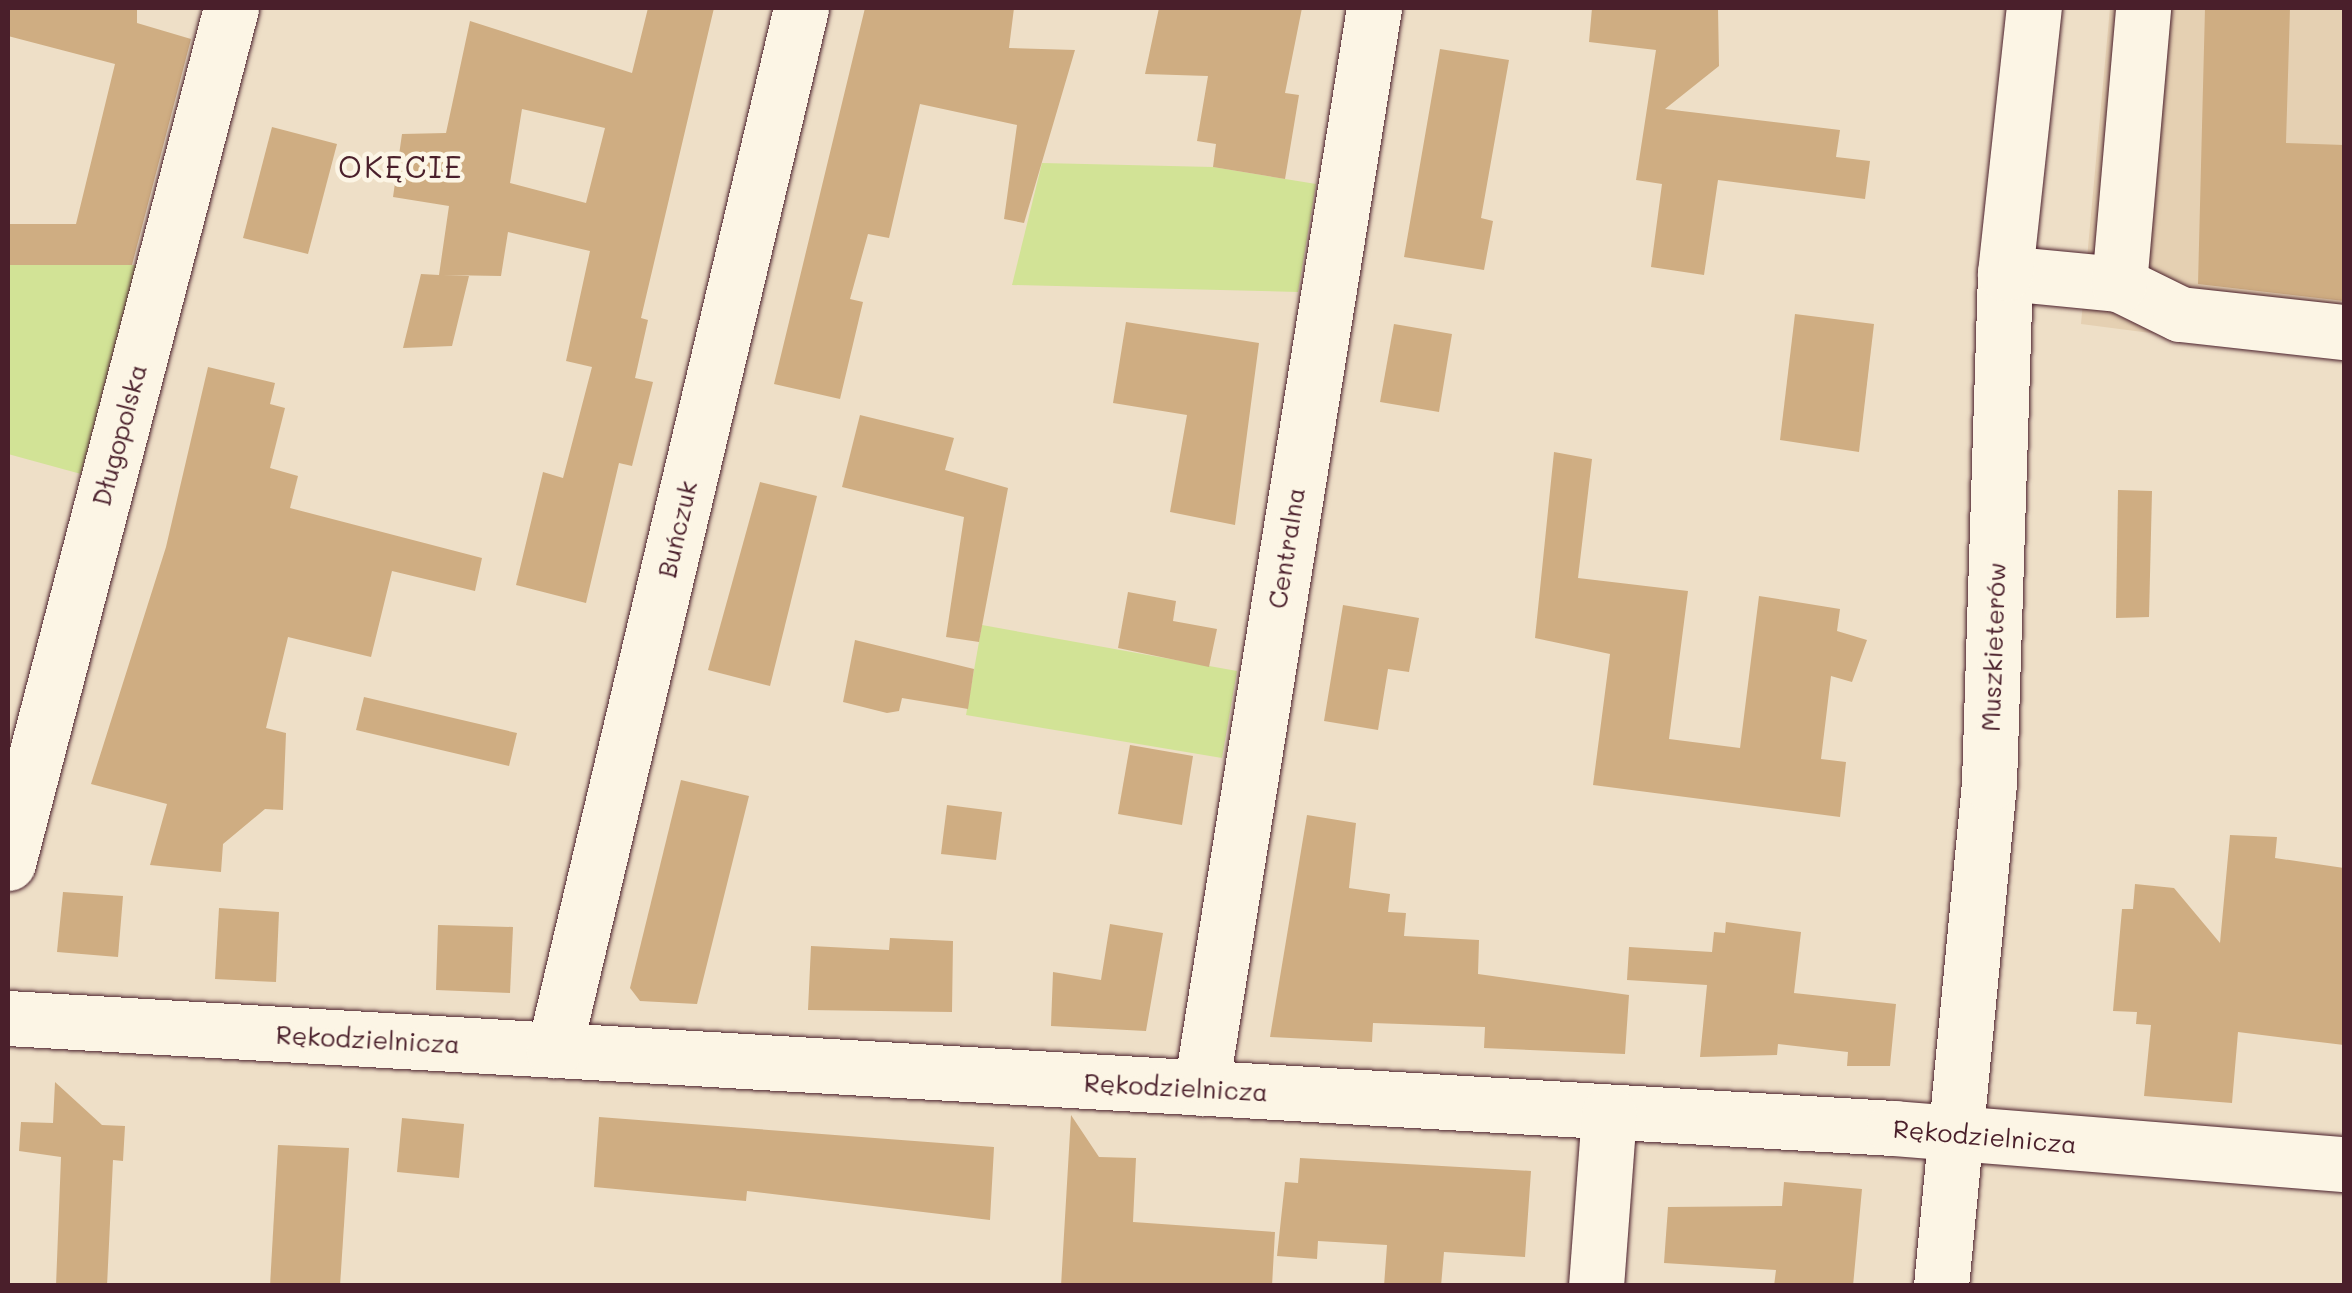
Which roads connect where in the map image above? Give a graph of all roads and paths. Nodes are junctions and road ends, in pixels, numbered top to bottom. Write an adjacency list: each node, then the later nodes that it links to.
1 (232, 8): 9 (street, Długopolska)
2 (801, 8): 11 (street, Buńczuk)
3 (1374, 8): 12 (street, Centralna)
4 (2034, 8): 6 (street, Muszkieterów)
5 (2143, 8): 7 (street)
6 (2004, 273): 7 (street); 14 (street, Muszkieterów)
7 (2119, 284): 8 (street)
8 (2344, 332)
9 (8, 863)
10 (8, 1018): 11 (street, Rękodzielnicza)
11 (554, 1050): 12 (street, Rękodzielnicza)
12 (1201, 1088): 13 (street, Rękodzielnicza)
13 (1609, 1114): 14 (street, Rękodzielnicza); 16 (street)
14 (1957, 1134): 15 (street, Rękodzielnicza); 17 (street, Muszkieterów)
15 (2344, 1164)
16 (1596, 1286)
17 (1940, 1286)

